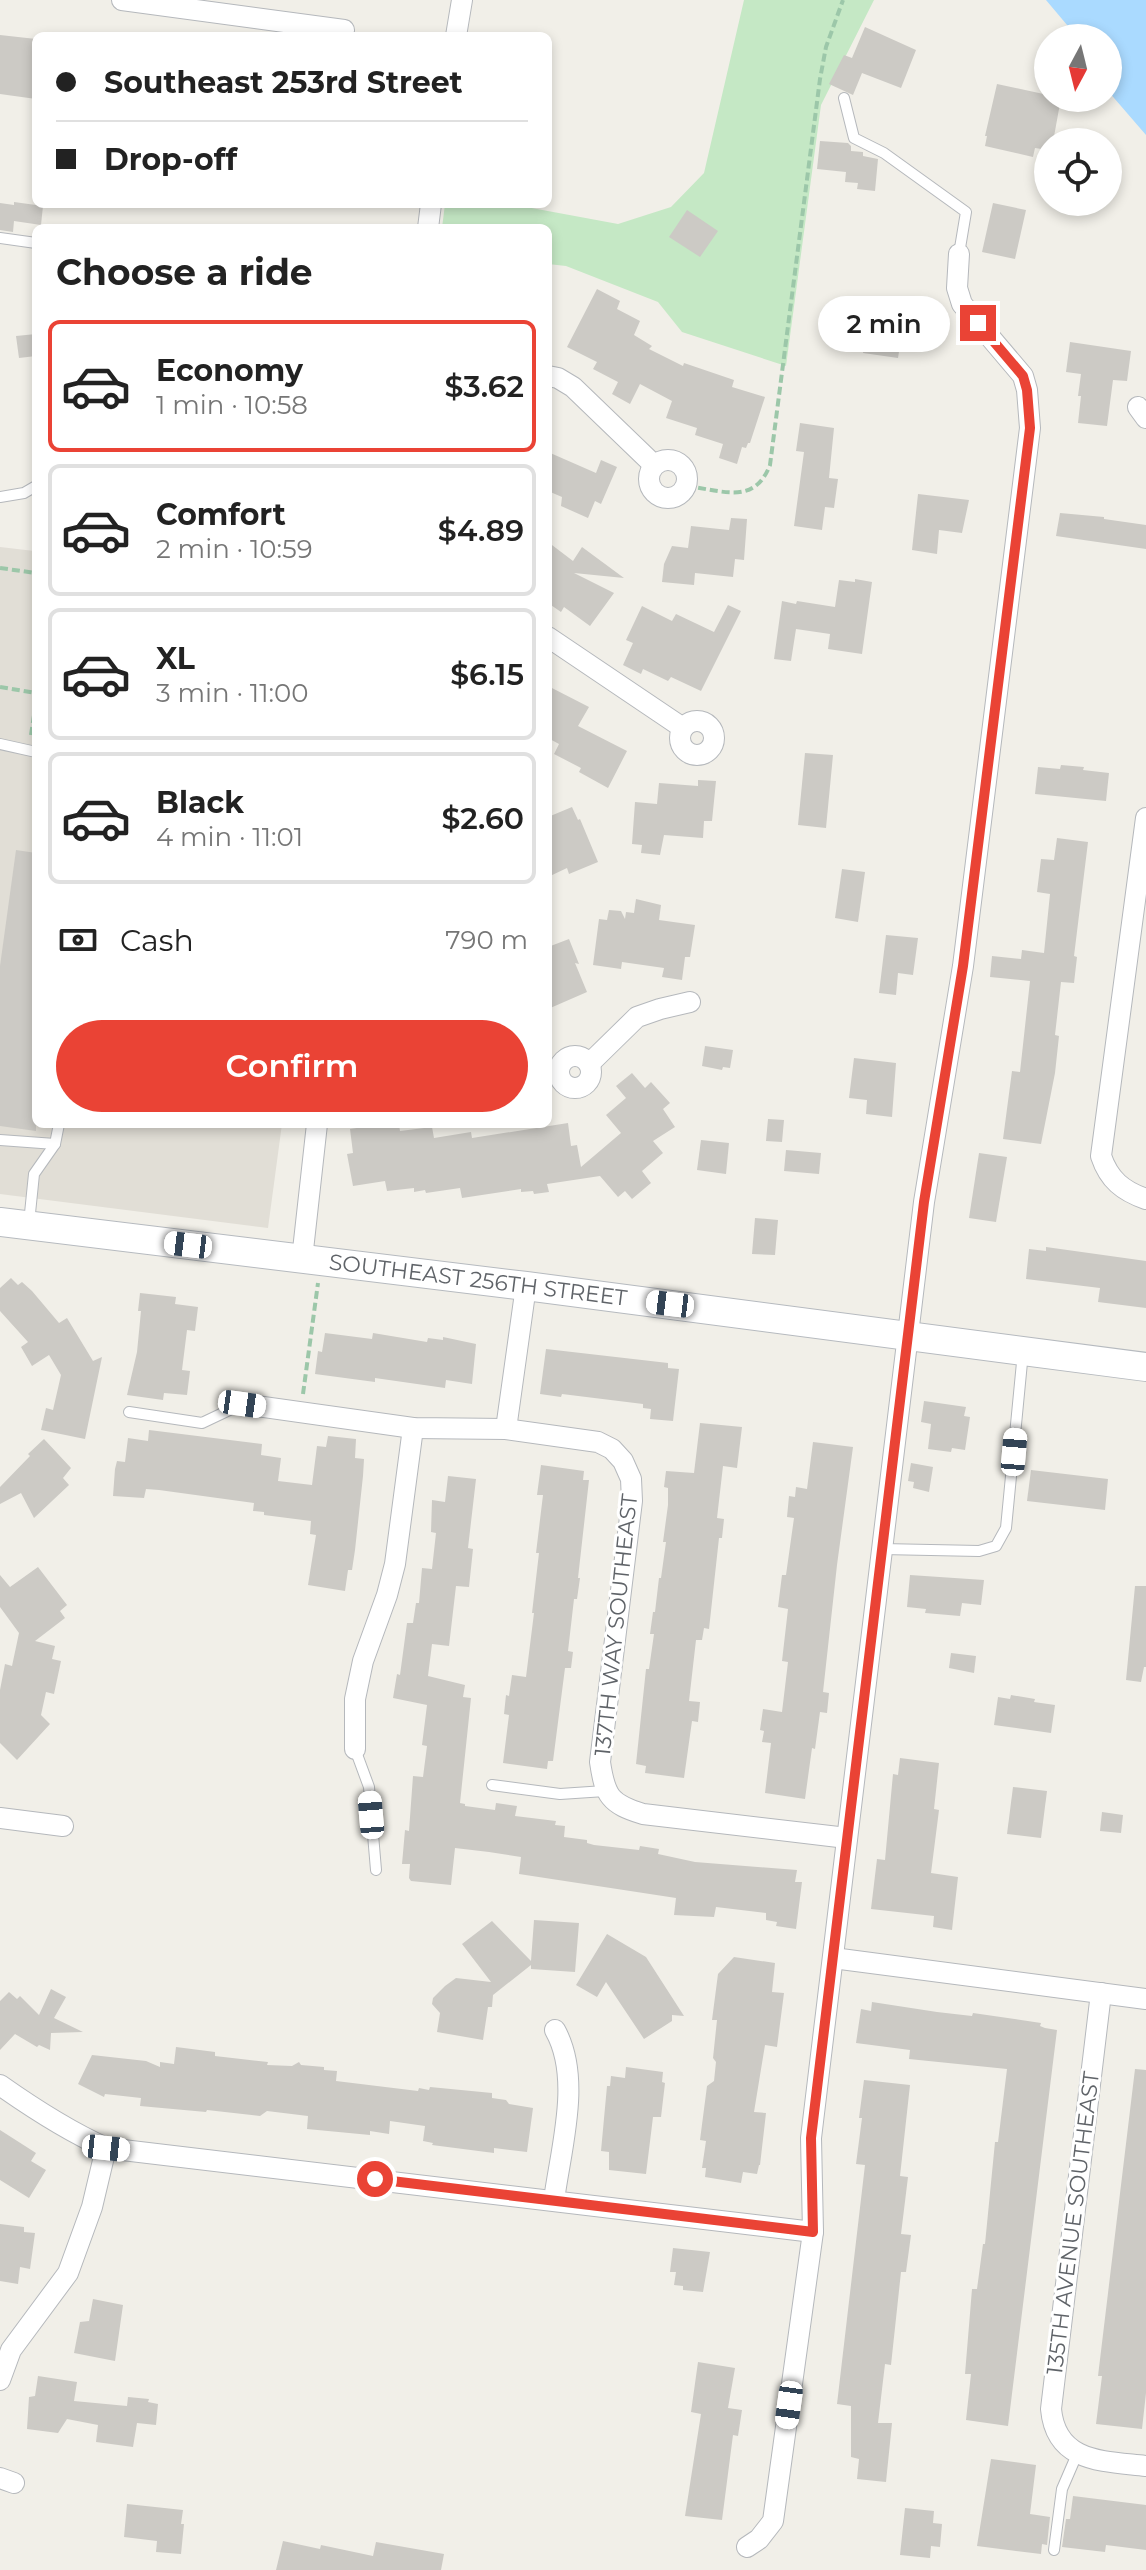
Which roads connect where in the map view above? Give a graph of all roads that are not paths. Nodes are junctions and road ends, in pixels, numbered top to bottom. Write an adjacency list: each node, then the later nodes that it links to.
1 (122, 0): 3 (street)
2 (462, 0): 4 (street)
3 (344, 30)
4 (457, 32)
5 (844, 98): 8 (lane)
6 (0, 238): 7 (lane)
7 (32, 242)
8 (959, 254): 29 (street)
9 (552, 377): 10 (street)
10 (686, 486)
11 (32, 488): 12 (lane)
12 (0, 497)
13 (552, 640): 14 (street)
14 (683, 728)
15 (0, 744): 16 (lane)
16 (32, 751)
17 (1146, 818): 24 (street)
18 (690, 1002): 19 (street)
19 (554, 1083)
20 (58, 1128): 23 (lane)
21 (317, 1128): 27 (street)
22 (0, 1140): 23 (lane)
23 (55, 1144): 26 (lane)
24 (1146, 1199)
25 (0, 1222): 26 (main road, SOUTHEAST 256TH STREET)
26 (29, 1226): 27 (main road, SOUTHEAST 256TH STREET)
27 (311, 1260): 28 (main road, SOUTHEAST 256TH STREET)
28 (526, 1286): 29 (main road, SOUTHEAST 256TH STREET); 35 (street)
29 (907, 1334): 30 (main road, SOUTHEAST 256TH STREET); 36 (street)
30 (1023, 1350): 31 (main road, SOUTHEAST 256TH STREET); 36 (lane)
31 (1146, 1367)
32 (242, 1404): 33 (lane); 34 (street)
33 (129, 1412)
34 (413, 1428): 35 (street); 37 (street)
35 (506, 1429): 39 (street, 137TH WAY SOUTHEAST)
36 (882, 1549): 42 (street)
37 (355, 1749): 43 (lane)
38 (492, 1785): 39 (lane)
39 (605, 1791): 42 (street)
40 (0, 1818): 41 (street)
41 (63, 1826)
42 (847, 1838): 44 (street)
43 (376, 1870)
44 (833, 1958): 45 (street); 51 (street)
45 (1101, 1993): 46 (street); 54 (street, 135TH AVENUE SOUTHEAST)
46 (1146, 1999)
47 (555, 2030): 50 (street)
48 (0, 2085): 49 (street)
49 (106, 2148): 50 (street); 52 (street)
50 (554, 2200): 51 (street)
51 (813, 2232): 56 (street)
52 (5, 2347): 53 (street)
53 (0, 2380)
54 (1073, 2449): 55 (street); 57 (lane)
55 (1146, 2466)
56 (747, 2547)
57 (1054, 2550)

